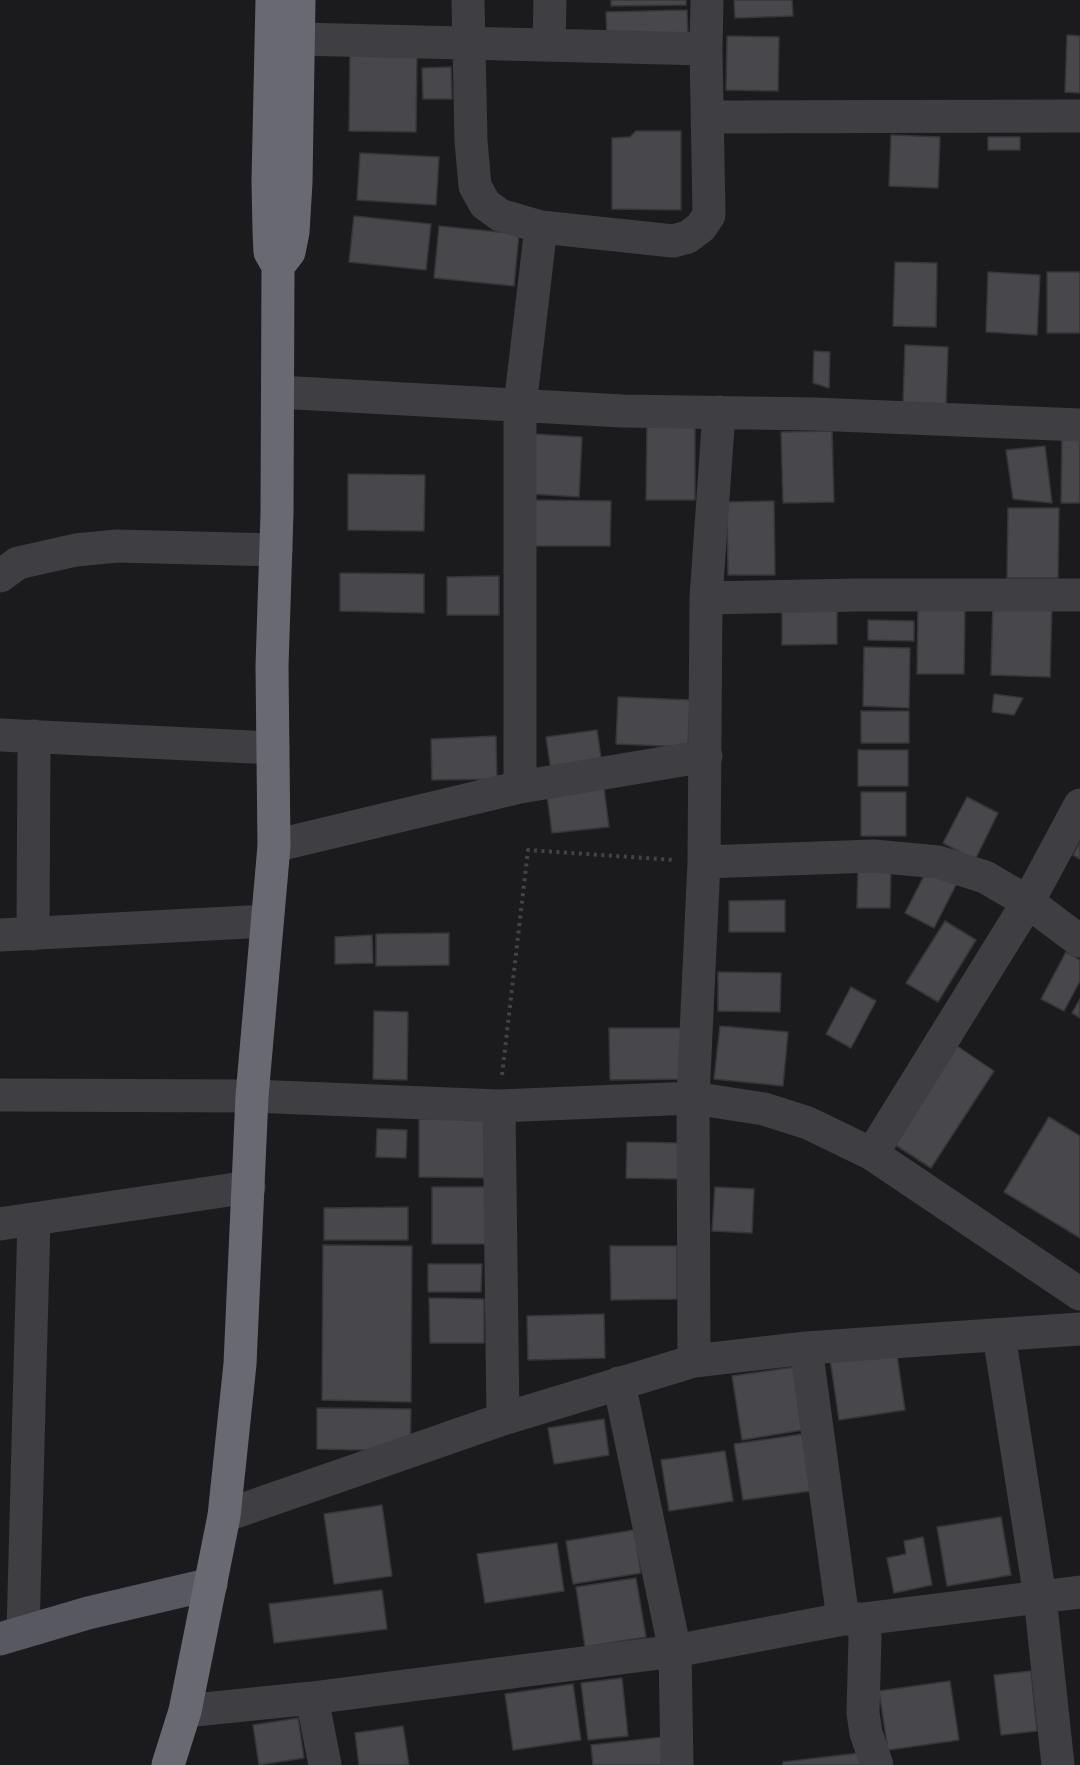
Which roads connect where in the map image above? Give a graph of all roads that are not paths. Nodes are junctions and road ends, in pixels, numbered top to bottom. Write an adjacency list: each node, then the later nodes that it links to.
1 (272, 0): 13 (highway)
2 (300, 0): 6 (highway)
3 (468, 0): 7 (street)
4 (550, 0): 8 (street)
5 (707, 0): 9 (street)
6 (299, 39): 7 (street); 13 (highway)
7 (469, 43): 8 (street); 12 (street)
8 (549, 45): 9 (street)
9 (706, 49): 11 (street)
10 (1080, 116): 11 (street)
11 (708, 117): 12 (street)
12 (541, 227): 15 (street)
13 (278, 266): 14 (highway)
14 (278, 392): 15 (street); 18 (highway)
15 (520, 406): 16 (street); 26 (street)
16 (719, 412): 17 (street); 21 (street)
17 (1080, 425)
18 (276, 550): 19 (street); 24 (highway)
19 (0, 576)
20 (1080, 595): 21 (street)
21 (706, 598): 25 (street)
22 (0, 735): 23 (street)
23 (34, 736): 24 (street); 32 (street)
24 (273, 748): 28 (highway)
25 (706, 756): 26 (street); 29 (street)
26 (520, 787): 28 (street)
27 (1080, 805): 30 (street)
28 (274, 846): 31 (highway)
29 (704, 862): 30 (street); 37 (street)
30 (1028, 902): 34 (street); 39 (street)
31 (267, 921): 32 (street); 36 (highway)
32 (33, 934): 33 (street)
33 (0, 935)
34 (1080, 941)
35 (0, 1095): 36 (street)
36 (252, 1096): 38 (street); 40 (highway)
37 (693, 1098): 38 (street); 39 (street); 47 (street)
38 (499, 1106): 49 (street)
39 (872, 1154): 43 (street)
40 (249, 1187): 41 (street); 50 (highway)
41 (34, 1219): 42 (street); 55 (street)
42 (0, 1224)
43 (1080, 1294)
44 (1080, 1329): 45 (street)
45 (999, 1335): 46 (street); 53 (street)
46 (806, 1348): 47 (street); 54 (street)
47 (694, 1361): 48 (street)
48 (619, 1383): 49 (street); 56 (street)
49 (503, 1419): 50 (street)
50 (224, 1516): 51 (highway)
51 (212, 1584): 55 (main road); 58 (highway)
52 (1080, 1592): 53 (street)
53 (1040, 1597): 54 (street); 63 (street)
54 (853, 1619): 56 (street); 62 (street)
55 (12, 1635)
56 (675, 1651): 57 (street); 61 (street)
57 (312, 1698): 58 (street); 60 (street)
58 (185, 1711): 59 (highway)
59 (168, 1765)
60 (325, 1765)
61 (677, 1765)
62 (877, 1765)
63 (1058, 1765)

